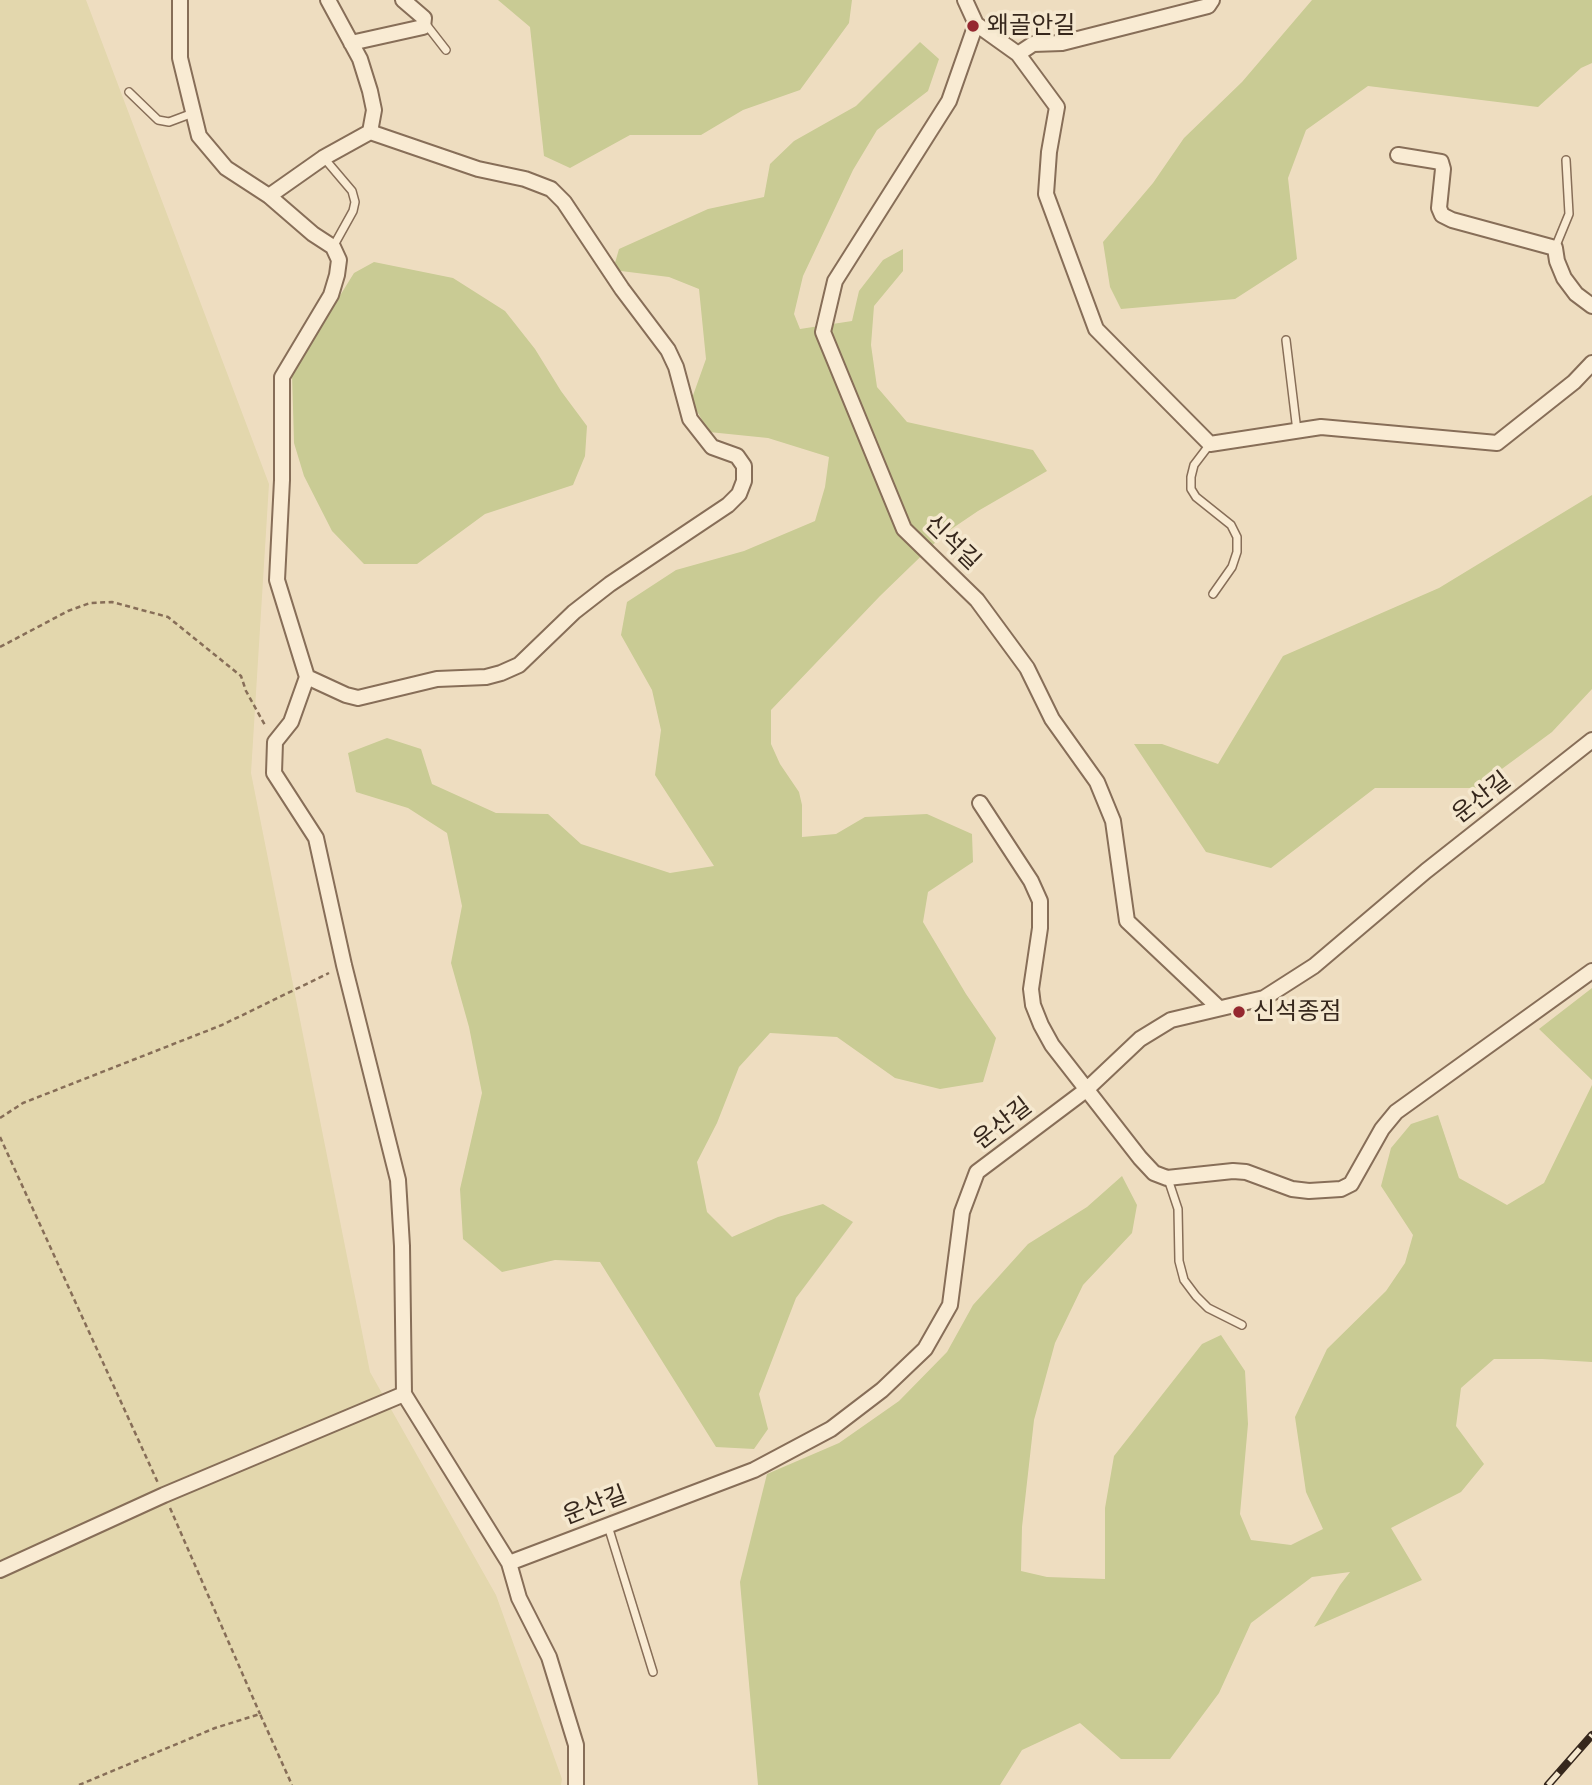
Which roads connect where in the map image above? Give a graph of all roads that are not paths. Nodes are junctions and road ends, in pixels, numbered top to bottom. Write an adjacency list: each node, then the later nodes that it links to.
1 (180, 0): 12 (street)
2 (328, 0): 8 (street)
3 (403, 0): 6 (street)
4 (965, 0): 7 (street)
5 (1212, 0): 10 (street)
6 (425, 23): 8 (street); 9 (lane)
7 (976, 24): 10 (street); 30 (street, 신석길)
8 (351, 43): 13 (street)
9 (446, 50)
10 (1018, 54): 24 (street)
11 (129, 92): 12 (lane)
12 (193, 113): 17 (street)
13 (370, 132): 15 (street); 26 (street)
14 (1398, 155): 19 (street)
15 (323, 158): 17 (street); 18 (lane)
16 (1566, 160): 19 (lane)
17 (269, 196): 18 (street)
18 (333, 247): 26 (street)
19 (1555, 248): 20 (street)
20 (1592, 306)
21 (1286, 340): 23 (lane)
22 (1592, 363): 23 (street)
23 (1297, 430): 24 (street)
24 (1210, 444): 25 (lane)
25 (1213, 594)
26 (307, 677): 34 (street)
27 (1592, 740): 30 (street, 운산길)
28 (980, 803): 31 (street)
29 (1592, 971): 32 (street)
30 (1219, 1008): 31 (street, 운산길)
31 (1086, 1090): 32 (street); 35 (street, 운산길)
32 (1167, 1178): 33 (lane)
33 (1242, 1325)
34 (404, 1394): 36 (street); 37 (street)
35 (608, 1525): 36 (street, 운산길); 38 (lane)
36 (509, 1563): 39 (street)
37 (0, 1570)
38 (653, 1672)
39 (576, 1785)

